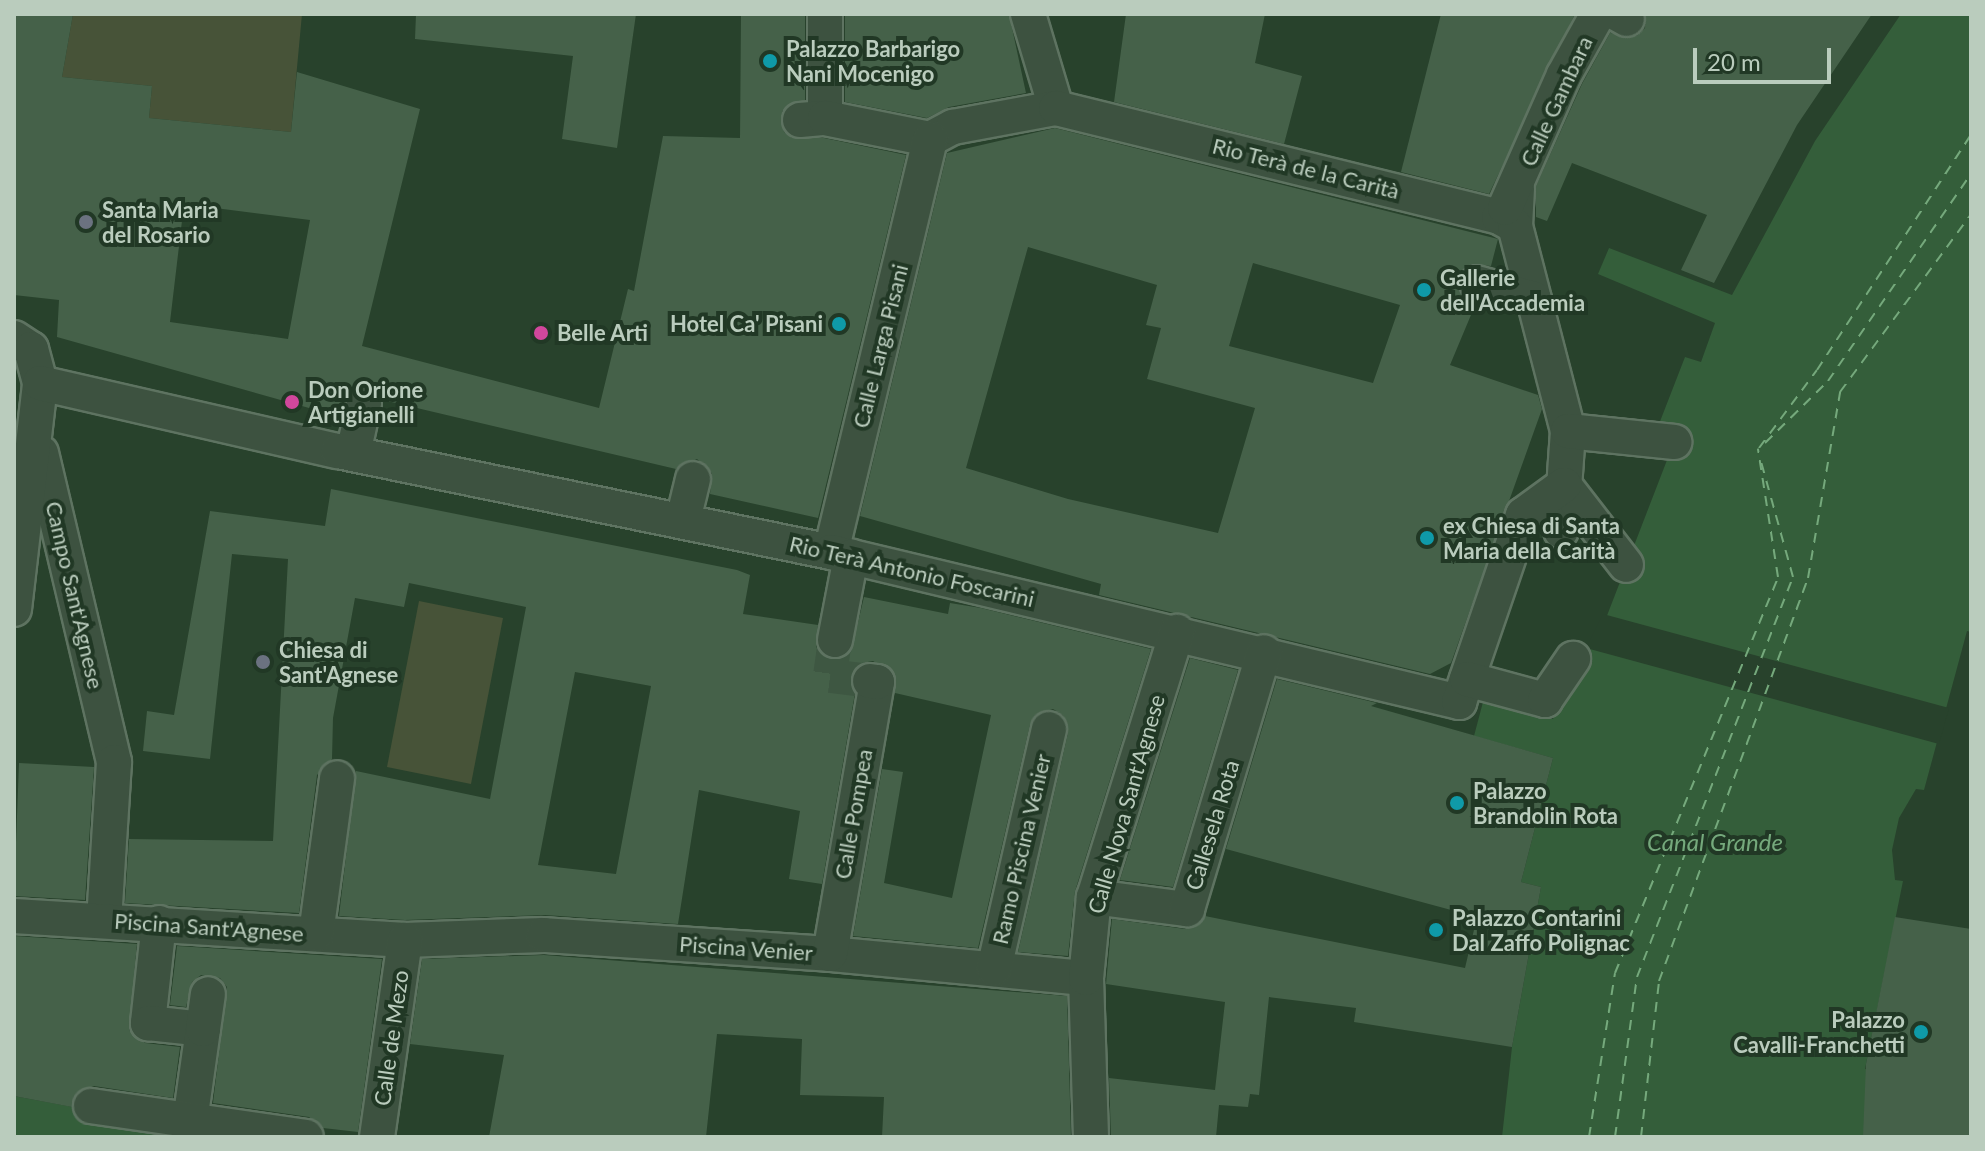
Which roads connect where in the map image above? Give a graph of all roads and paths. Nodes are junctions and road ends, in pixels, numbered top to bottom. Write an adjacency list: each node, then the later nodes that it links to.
1 (825, 14): 5 (street)
2 (1614, 16): 6 (street, Calle Gambara)
3 (1028, 19): 4 (street)
4 (1056, 108): 5 (street); 6 (street, Rio Terà de la Carità)
5 (941, 133): 20 (street, Calle Larga Pisani)
6 (1507, 222): 8 (street, Calle Gambara)
7 (1477, 283): 8 (street)
8 (1534, 299): 13 (street, Calle Gambara)
9 (22, 344): 10 (street, Campo Sant'Agnese)
10 (40, 383): 12 (street, Campo Sant'Agnese); 15 (street)
11 (364, 403): 15 (street)
12 (35, 428): 21 (street, Campo Sant'Agnese); 34 (street, Campo Sant'Agnese)
13 (1568, 431): 14 (street); 17 (street, Calle Gambara)
14 (1674, 442)
15 (345, 453): 18 (street, Rio Terà Antonio Foscarini)
16 (693, 479): 18 (street)
17 (1564, 485): 19 (street, Calle Gambara); 22 (street); 28 (street)
18 (683, 520): 20 (street, Rio Terà Antonio Foscarini)
19 (1561, 531)
20 (841, 555): 24 (street, Rio Terà Antonio Foscarini); 25 (street)
21 (17, 556): 23 (street, Campo Sant'Agnese)
22 (1626, 565)
23 (14, 609)
24 (1177, 632): 26 (street, Rio Terà Antonio Foscarini); 32 (street, Calle Nova Sant'Agnese)
25 (835, 640)
26 (1264, 652): 28 (street, Rio Terà Antonio Foscarini); 32 (street, Callesela Rota)
27 (1573, 659): 28 (street)
28 (1467, 679)
29 (870, 681): 38 (street, Calle Pompea)
30 (1049, 729): 39 (street, Ramo Piscina Venier)
31 (337, 778): 36 (street)
32 (1094, 897): 40 (street, Calle Nova Sant'Agnese)
33 (14, 916): 34 (street, Piscina Sant'Agnese)
34 (104, 919): 35 (street, Piscina Sant'Agnese)
35 (159, 923): 36 (street, Piscina Sant'Agnese); 42 (street)
36 (316, 934): 37 (street, Piscina Sant'Agnese)
37 (405, 940): 38 (street, Piscina Venier); 46 (street, Calle de Mezo)
38 (830, 954): 39 (street, Piscina Venier)
39 (994, 969): 40 (street, Piscina Venier)
40 (1086, 978): 47 (street, Calle Nova Sant'Agnese)
41 (208, 994): 42 (street)
42 (203, 1029): 44 (street)
43 (91, 1106): 44 (street)
44 (190, 1121): 45 (street)
45 (306, 1137)
46 (377, 1137)
47 (1091, 1137)

